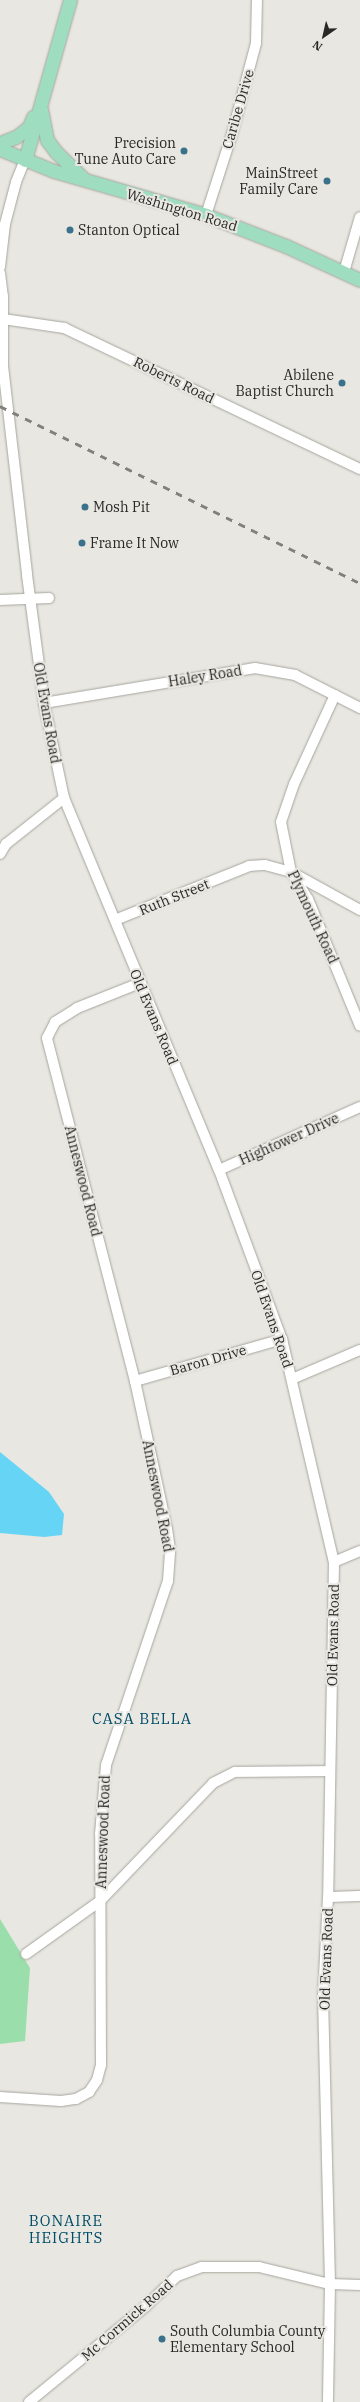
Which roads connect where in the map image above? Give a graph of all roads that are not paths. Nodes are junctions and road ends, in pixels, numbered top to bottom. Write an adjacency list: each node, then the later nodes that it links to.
1 (70, 0): 3 (main road)
2 (257, 0): 8 (street, Caribe Drive)
3 (40, 103): 4 (main road); 6 (main road); 7 (main road)
4 (0, 143)
5 (0, 149): 6 (main road, Washington Road)
6 (25, 160): 7 (main road, Washington Road); 10 (street)
7 (86, 181): 8 (main road, Washington Road)
8 (206, 215): 11 (main road, Washington Road)
9 (360, 217): 11 (street)
10 (0, 267)
11 (344, 272): 13 (main road, Washington Road)
12 (0, 273): 14 (street, Old Evans Road)
13 (360, 280)
14 (3, 319): 15 (street, Roberts Road); 17 (street, Old Evans Road)
15 (360, 469)
16 (49, 598): 17 (street)
17 (30, 599): 18 (street); 20 (street, Old Evans Road)
18 (0, 600)
19 (335, 695): 20 (street, Haley Road); 21 (street, Haley Road); 24 (street, Plymouth Road)
20 (44, 703): 22 (street, Old Evans Road)
21 (360, 708)
22 (64, 798): 23 (street); 26 (street, Old Evans Road)
23 (0, 854)
24 (291, 872): 25 (street, Ruth Street); 26 (street, Ruth Street); 28 (street, Plymouth Road)
25 (360, 910)
26 (115, 920): 27 (street, Old Evans Road)
27 (140, 983): 30 (street, Old Evans Road); 34 (street, Anneswood Road)
28 (360, 1026)
29 (360, 1107): 30 (street, Hightower Drive)
30 (219, 1170): 31 (street, Old Evans Road)
31 (282, 1339): 33 (street, Old Evans Road); 34 (street, Baron Drive)
32 (360, 1350): 33 (street)
33 (292, 1379): 36 (street, Old Evans Road)
34 (134, 1381): 40 (street, Anneswood Road)
35 (360, 1551): 36 (street)
36 (334, 1562): 37 (street, Old Evans Road)
37 (330, 1771): 39 (street, Old Evans Road); 40 (street)
38 (360, 1896): 39 (street)
39 (328, 1897): 43 (street, Old Evans Road)
40 (100, 1901): 41 (street); 42 (street, Anneswood Road)
41 (26, 1954)
42 (0, 2096)
43 (330, 2284): 44 (street, Mc Cormick Road); 45 (street, Mc Cormick Road); 46 (street, Old Evans Road)
44 (360, 2285)
45 (29, 2402)
46 (328, 2402)

